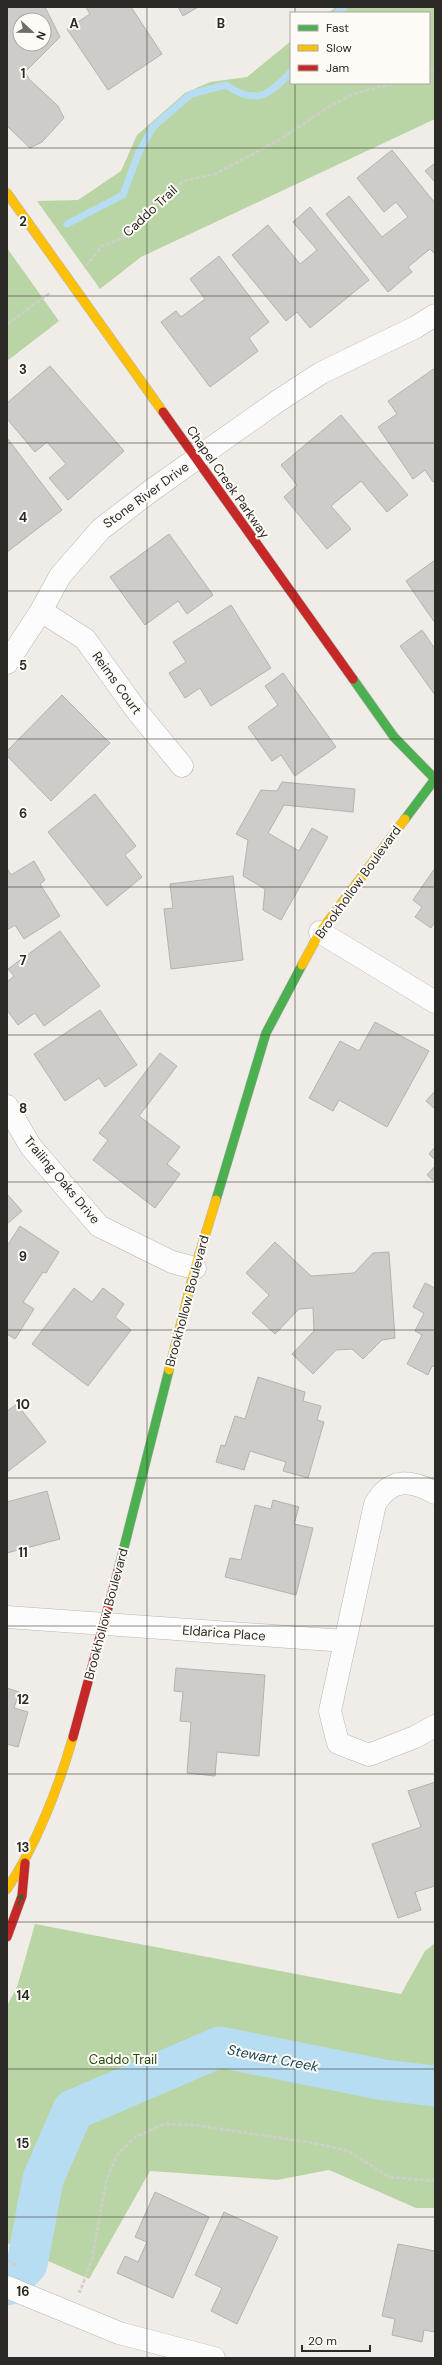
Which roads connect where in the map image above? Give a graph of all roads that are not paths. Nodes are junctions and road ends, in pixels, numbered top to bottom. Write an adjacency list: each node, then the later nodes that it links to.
1 (7, 194): 3 (street, Chapel Creek Parkway)
2 (435, 315): 3 (street, Stone River Drive)
3 (195, 460): 4 (street, Stone River Drive); 7 (street, Chapel Creek Parkway)
4 (41, 611): 5 (street, Stone River Drive); 6 (street, Reims Court)
5 (7, 663)
6 (182, 766)
7 (435, 779): 8 (street, Brookhollow Boulevard)
8 (320, 932): 9 (street); 11 (street, Brookhollow Boulevard)
9 (435, 1002)
10 (7, 1106): 11 (street, Trailing Oaks Drive)
11 (195, 1268): 14 (street, Brookhollow Boulevard)
12 (435, 1493): 15 (street)
13 (7, 1617): 14 (street, Eldarica Place)
14 (104, 1624): 15 (street, Eldarica Place); 17 (street, Brookhollow Boulevard)
15 (345, 1641): 16 (street)
16 (435, 1726)
17 (25, 1862): 18 (street, Brookhollow Boulevard); 19 (street, Brookhollow Boulevard, one-way to 17)
18 (7, 1889)
19 (7, 1937)
20 (7, 2287): 21 (street)
21 (214, 2358)

